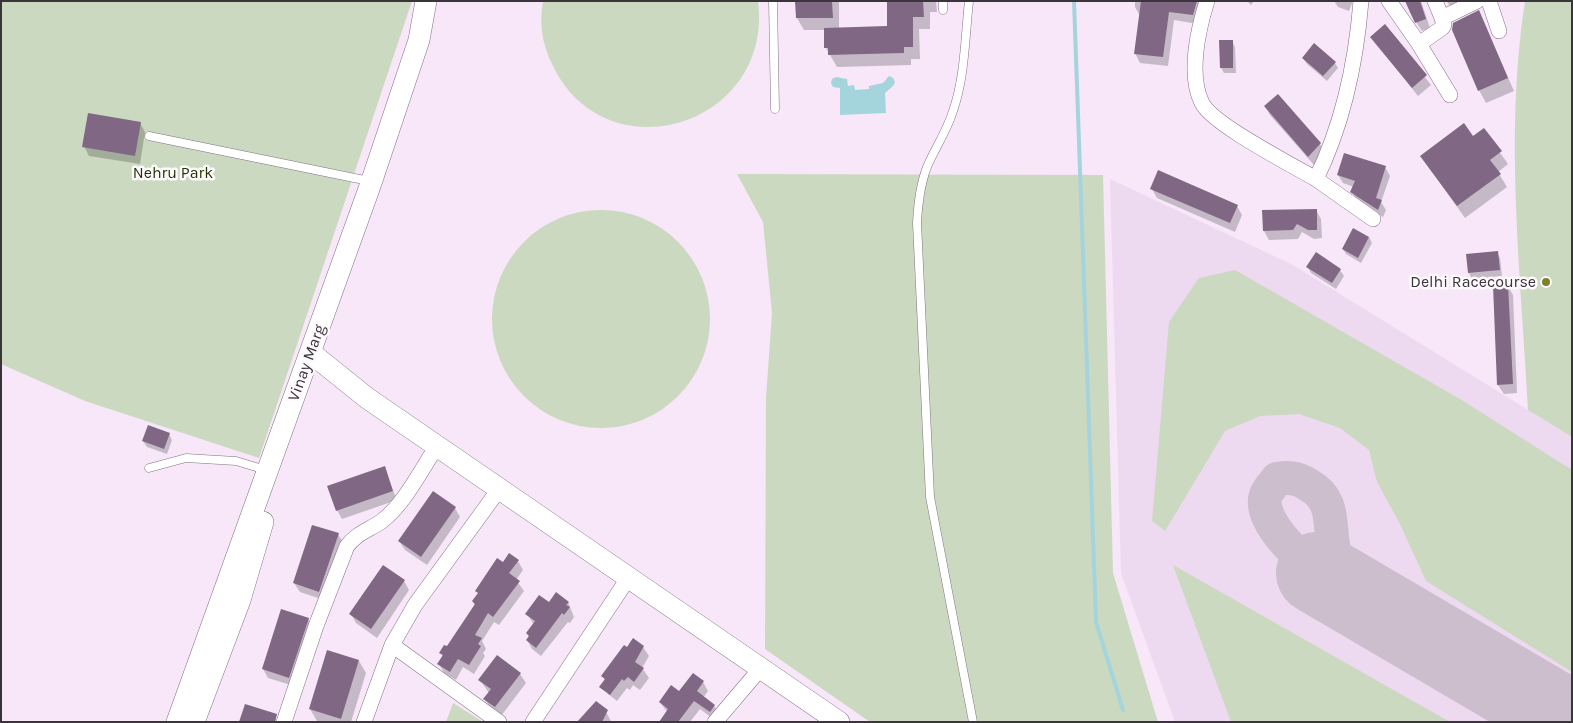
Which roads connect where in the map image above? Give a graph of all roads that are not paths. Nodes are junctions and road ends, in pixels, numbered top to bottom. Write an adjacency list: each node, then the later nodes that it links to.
1 (426, 1): 20 (main road, Vinay Marg)
2 (439, 1): 22 (main road, Vinay Marg)
3 (773, 1): 17 (lane)
4 (943, 1): 12 (lane)
5 (969, 1): 38 (lane)
6 (1207, 1): 19 (street)
7 (1361, 1): 19 (street)
8 (1389, 1): 15 (street)
9 (1434, 1): 13 (street)
10 (1477, 1): 13 (street)
11 (1489, 1): 14 (street)
12 (943, 10)
13 (1442, 18): 15 (street)
14 (1499, 31)
15 (1419, 44): 16 (street)
16 (1450, 95)
17 (775, 110)
18 (149, 136): 20 (lane)
19 (1316, 179): 21 (street)
20 (371, 182): 22 (main road, Vinay Marg)
21 (1372, 219)
22 (316, 357): 23 (main road); 25 (main road, Vinay Marg); 32 (main road, Vinay Marg)
23 (437, 446): 26 (main road); 33 (street)
24 (149, 468): 25 (lane)
25 (268, 471): 31 (main road, Vinay Marg)
26 (500, 488): 27 (main road); 28 (street)
27 (629, 577): 29 (main road); 36 (street)
28 (392, 645): 34 (street); 35 (street)
29 (761, 668): 30 (main road); 37 (street)
30 (826, 718)
31 (178, 722)
32 (194, 722)
33 (284, 722)
34 (364, 722)
35 (499, 722)
36 (533, 722)
37 (715, 722)
38 (974, 722)

